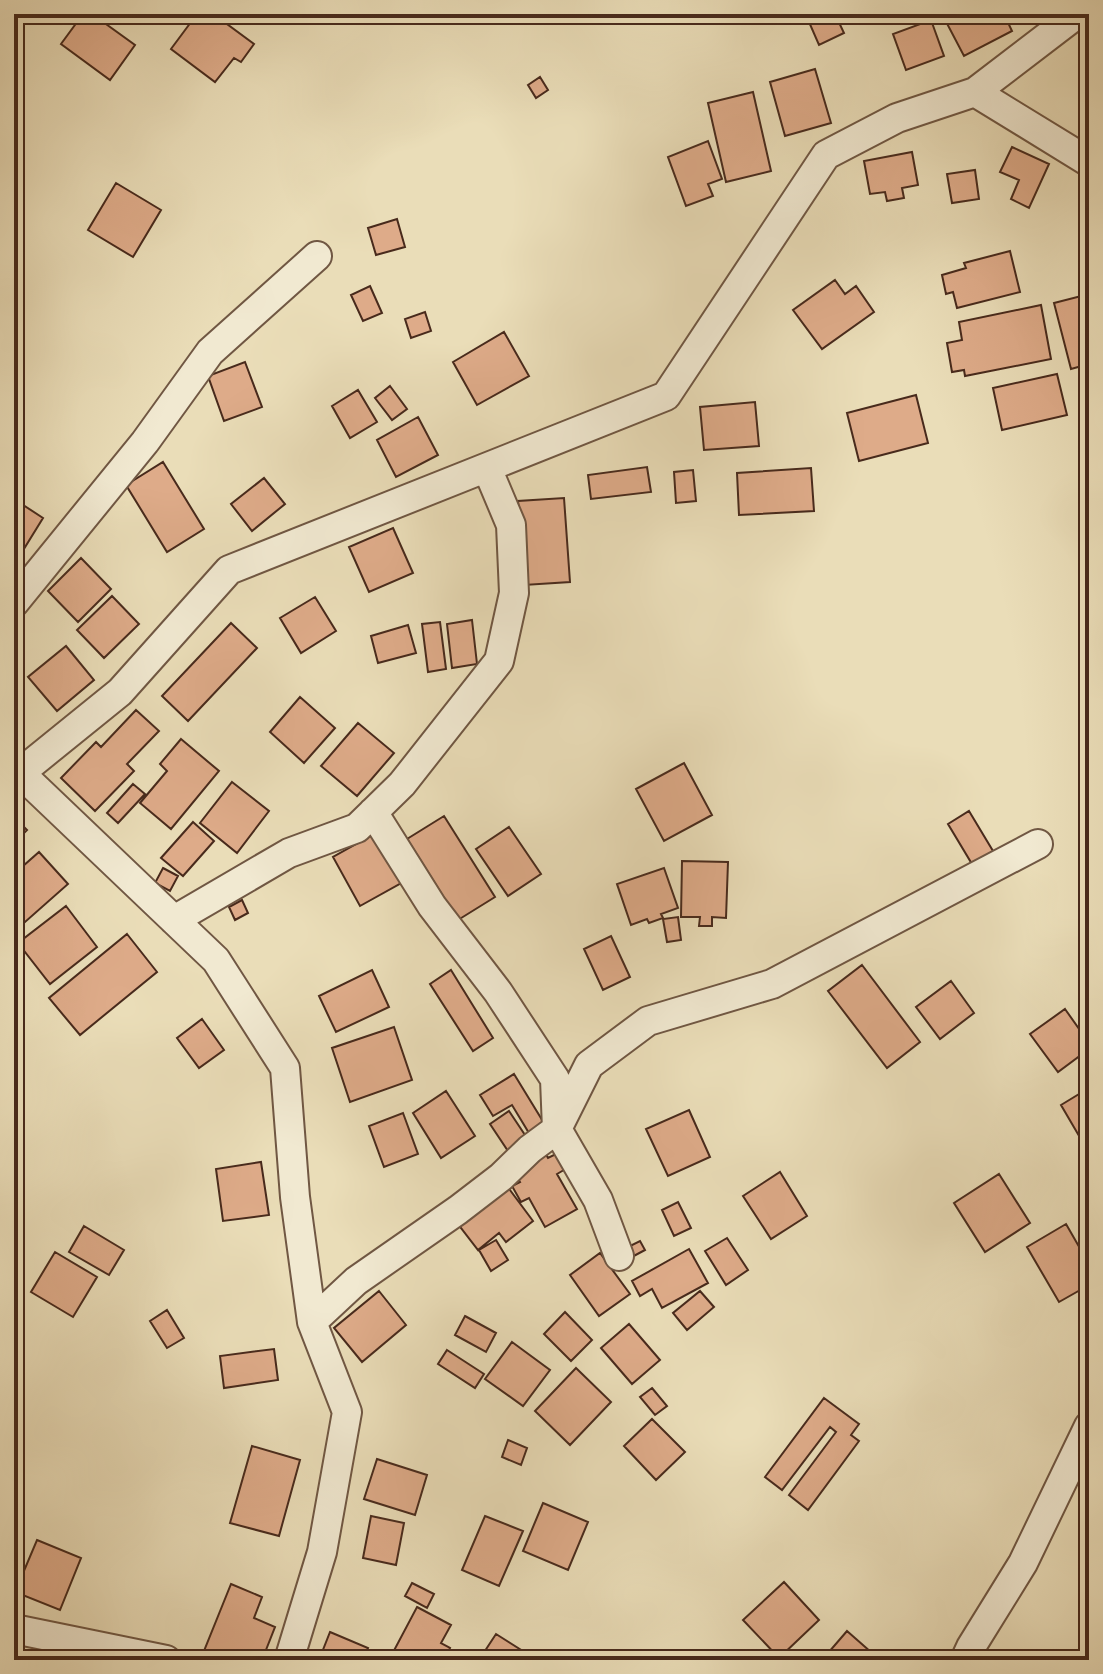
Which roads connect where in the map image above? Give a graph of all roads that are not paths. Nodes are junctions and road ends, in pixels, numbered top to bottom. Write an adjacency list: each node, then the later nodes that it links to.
1 (1077, 14): 2 (street)
2 (975, 92): 3 (street); 5 (street)
3 (1089, 162)
4 (317, 256): 6 (street)
5 (487, 468): 7 (street); 8 (street)
6 (14, 603)
7 (17, 771): 10 (street)
8 (373, 812): 10 (street); 11 (street)
9 (1038, 844): 11 (street)
10 (174, 920): 13 (street)
11 (557, 1129): 12 (street); 13 (street)
12 (619, 1256)
13 (312, 1322): 17 (street)
14 (1089, 1426): 18 (street)
15 (14, 1629): 16 (street)
16 (166, 1660)
17 (289, 1660)
18 (965, 1660)

